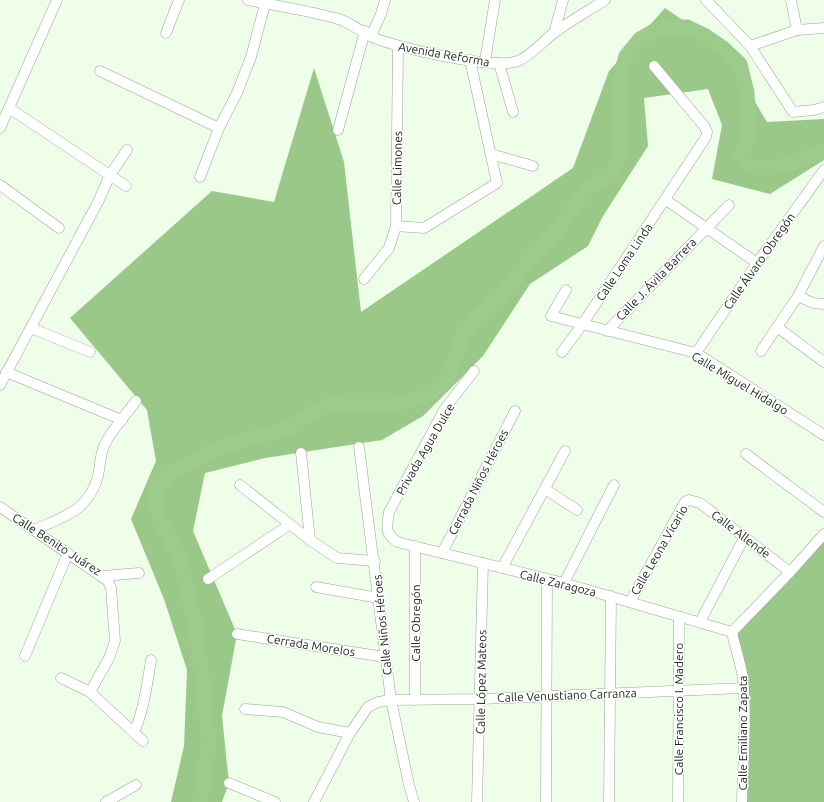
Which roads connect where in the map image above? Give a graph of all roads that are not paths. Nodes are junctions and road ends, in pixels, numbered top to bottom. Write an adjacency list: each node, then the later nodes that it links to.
1 (57, 0): 24 (street)
2 (179, 0): 13 (street)
3 (248, 0): 10 (street, Avenida Reforma)
4 (385, 0): 15 (street)
5 (495, 0): 19 (street)
6 (563, 0): 14 (street)
7 (605, 0): 14 (street, Avenida Reforma)
8 (706, 0): 16 (street)
9 (791, 0): 12 (street)
10 (268, 3): 15 (street, Avenida Reforma); 27 (street)
11 (824, 28): 12 (street)
12 (797, 30): 16 (street)
13 (166, 33)
14 (554, 33): 20 (street, Avenida Reforma)
15 (368, 34): 17 (street, Avenida Reforma); 28 (street)
16 (750, 46): 23 (street)
17 (398, 47): 18 (street, Avenida Reforma); 39 (street, Calle Limones)
18 (470, 60): 19 (street, Avenida Reforma); 30 (street)
19 (485, 62): 20 (street, Avenida Reforma)
20 (499, 63): 25 (street)
21 (654, 66): 37 (street, Calle Loma Linda)
22 (100, 72): 27 (street)
23 (824, 107)
24 (5, 111): 26 (street); 33 (street)
25 (513, 112)
26 (0, 128)
27 (219, 128): 34 (street)
28 (338, 130)
29 (127, 150): 33 (street)
30 (491, 154): 31 (street); 39 (street)
31 (533, 166)
32 (824, 170): 43 (street, Calle Álvaro Obregón)
33 (110, 175): 36 (street); 50 (street)
34 (200, 177)
35 (0, 185): 40 (street)
36 (126, 186)
37 (666, 200): 41 (street); 48 (street, Calle Loma Linda)
38 (729, 205): 41 (street, Calle J. Ávila Barrera)
39 (396, 226): 44 (street, Calle Limones)
40 (59, 228)
41 (706, 228): 43 (street); 51 (street, Calle J. Ávila Barrera)
42 (824, 246): 46 (street)
43 (757, 263): 55 (street, Calle Álvaro Obregón)
44 (364, 279)
45 (566, 290): 48 (street, Calle Miguel Hidalgo)
46 (798, 296): 47 (street); 49 (street)
47 (824, 304)
48 (582, 325): 51 (street, Calle Miguel Hidalgo); 54 (street, Calle Loma Linda)
49 (777, 327): 52 (street); 56 (street)
50 (31, 328): 53 (street); 58 (street)
51 (607, 331): 55 (street, Calle Miguel Hidalgo)
52 (761, 351)
53 (90, 352)
54 (562, 352)
55 (696, 353): 63 (street, Calle Miguel Hidalgo)
56 (824, 362)
57 (474, 371): 77 (street, Privada Agua Dulce)
58 (6, 372): 59 (street); 62 (street)
59 (0, 385)
60 (136, 401): 62 (street)
61 (515, 411): 82 (street, Cerrada Niños Héroes)
62 (122, 420): 76 (street)
63 (824, 435)
64 (359, 447): 84 (street, Calle Niños Héroes)
65 (565, 451): 70 (street)
66 (301, 453): 80 (street)
67 (746, 454): 74 (street)
68 (240, 485): 75 (street)
69 (614, 485): 92 (street)
70 (545, 489): 73 (street); 86 (street)
71 (690, 500): 79 (street, Calle Allende); 96 (street, Calle Leona Vicario)
72 (0, 507): 76 (street, Calle Benito Juárez)
73 (577, 510)
74 (824, 512)
75 (289, 525): 80 (street); 90 (street)
76 (34, 530): 83 (street, Calle Benito Juárez)
77 (387, 531): 81 (street, Calle Zaragoza)
78 (824, 534): 87 (street)
79 (745, 536): 87 (street, Calle Allende); 98 (street)
80 (310, 540): 84 (street)
81 (415, 546): 82 (street, Calle Zaragoza); 112 (street, Calle Obregón)
82 (442, 552): 85 (street, Calle Zaragoza)
83 (68, 553): 89 (street, Calle Benito Juárez); 101 (street)
84 (375, 561): 95 (street, Calle Niños Héroes)
85 (483, 563): 86 (street, Calle Zaragoza); 110 (street, Calle López Mateos)
86 (502, 568): 91 (street, Calle Zaragoza)
87 (790, 572): 99 (street)
88 (139, 573): 89 (street, Calle Benito Juárez)
89 (103, 576): 107 (street)
90 (208, 579)
91 (547, 580): 92 (street, Calle Zaragoza); 109 (street)
92 (564, 583): 94 (street, Calle Zaragoza)
93 (316, 587): 95 (street)
94 (611, 596): 96 (street, Calle Zaragoza); 108 (street)
95 (379, 598): 102 (street, Calle Niños Héroes)
96 (630, 602): 97 (street, Calle Zaragoza)
97 (679, 617): 98 (street, Calle Zaragoza); 106 (street, Calle Francisco I. Madero)
98 (700, 622): 99 (street, Calle Zaragoza)
99 (732, 632): 105 (street, Calle Emiliano Zapata)
100 (237, 634): 102 (street, Cerrada Morelos)
101 (25, 656)
102 (385, 657): 111 (street, Calle Niños Héroes)
103 (152, 660): 114 (street)
104 (61, 678): 107 (street)
105 (744, 688): 106 (street, Calle Venustiano Carranza); 127 (street, Calle Emiliano Zapata)
106 (678, 690): 108 (street, Calle Venustiano Carranza); 126 (street, Calle Francisco I. Madero)
107 (90, 692): 114 (street)
108 (610, 693): 109 (street, Calle Venustiano Carranza); 125 (street)
109 (546, 696): 110 (street, Calle Venustiano Carranza); 124 (street)
110 (481, 698): 112 (street, Calle Venustiano Carranza); 123 (street, Calle López Mateos)
111 (394, 700): 112 (street, Calle Venustiano Carranza); 115 (street, Calle Venustiano Carranza); 122 (street, Calle Niños Héroes)
112 (412, 700)
113 (245, 709): 115 (street)
114 (134, 733): 116 (street)
115 (350, 733): 121 (street, Calle Venustiano Carranza)
116 (143, 741)
117 (229, 783): 120 (street)
118 (136, 785): 119 (street)
119 (106, 802)
120 (275, 802)
121 (314, 802)
122 (414, 802)
123 (477, 802)
124 (546, 802)
125 (609, 802)
126 (678, 802)
127 (742, 802)

